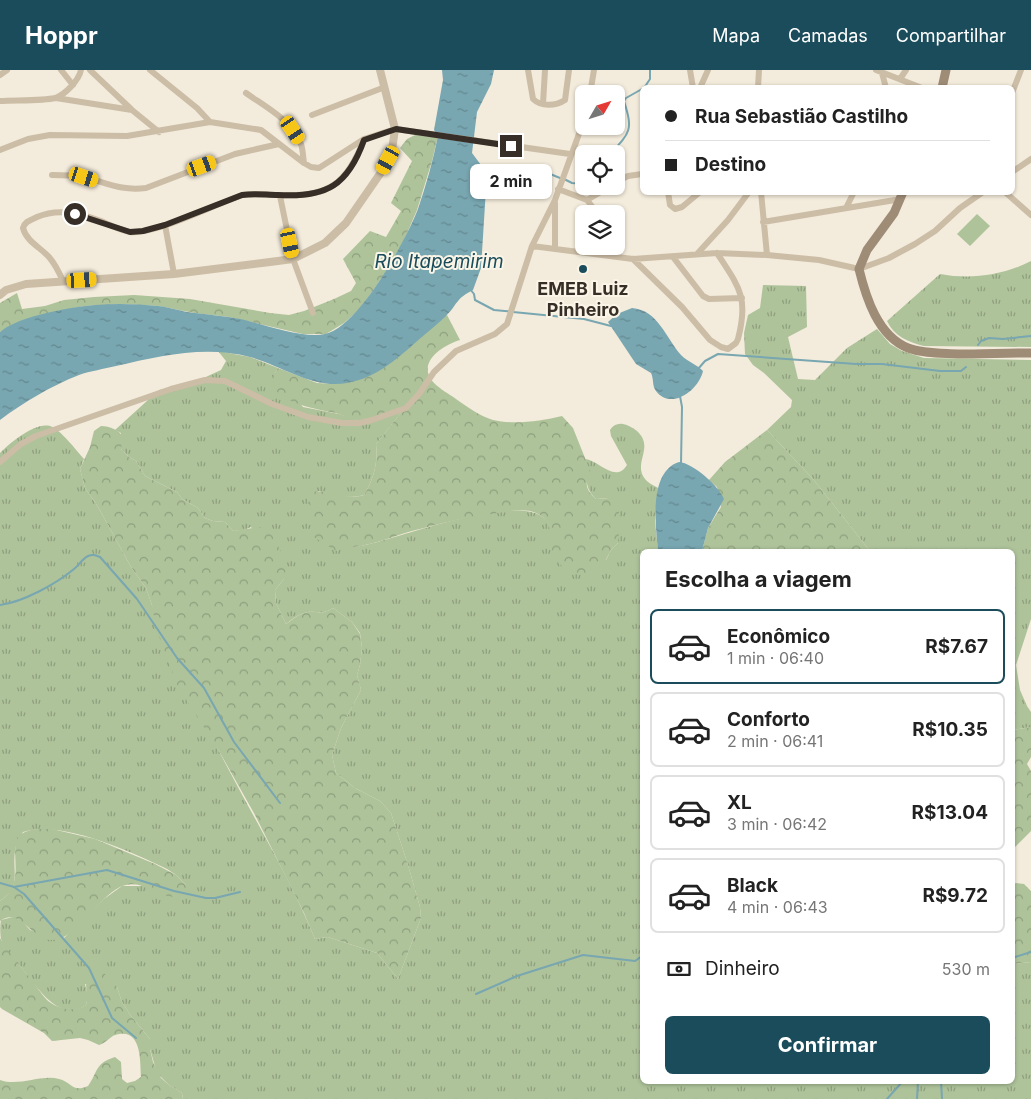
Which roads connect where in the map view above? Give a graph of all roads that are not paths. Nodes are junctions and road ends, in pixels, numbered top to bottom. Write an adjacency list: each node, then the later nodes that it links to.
1 (6, 70): 18 (street)
2 (61, 70): 20 (street)
3 (81, 70): 20 (street)
4 (90, 70): 34 (street)
5 (150, 70): 36 (street)
6 (380, 70): 29 (street)
7 (528, 70): 33 (street)
8 (545, 70): 33 (street)
9 (569, 70): 33 (street)
10 (594, 70): 21 (street)
11 (690, 70): 22 (street)
12 (708, 70): 23 (street)
13 (759, 70): 24 (street)
14 (906, 70): 19 (street)
15 (946, 70): 27 (main road)
16 (1021, 70): 28 (street)
17 (879, 72): 19 (street); 25 (street)
18 (0, 76)
19 (900, 79): 26 (street)
20 (73, 85): 31 (street)
21 (592, 85)
22 (693, 85)
23 (701, 85)
24 (758, 85)
25 (885, 85)
26 (915, 85)
27 (943, 85)
28 (1015, 85)
29 (385, 87): 35 (street); 37 (street)
30 (246, 93): 45 (street)
31 (56, 98): 32 (street); 34 (street)
32 (0, 101)
33 (543, 104)
34 (132, 110): 38 (street)
35 (312, 115)
36 (210, 122): 38 (street); 41 (street)
37 (396, 129): 40 (street); 43 (street); 74 (street)
38 (158, 132): 42 (street)
39 (578, 135): 43 (street)
40 (364, 140): 45 (street); 59 (street)
41 (279, 144): 45 (street); 48 (street)
42 (0, 150)
43 (570, 154): 50 (street)
44 (1031, 158): 46 (street)
45 (304, 163)
46 (1015, 170)
47 (640, 174): 49 (street)
48 (52, 175)
49 (625, 178)
50 (558, 189): 61 (street); 62 (street)
51 (596, 195): 62 (street)
52 (668, 195): 53 (street)
53 (697, 195)
54 (747, 195): 71 (street)
55 (761, 195): 66 (street)
56 (852, 195): 64 (street)
57 (979, 195): 76 (street)
58 (1008, 195): 65 (street)
59 (280, 196): 67 (street); 74 (street)
60 (902, 196): 64 (street); 76 (main road)
61 (555, 200): 68 (street); 69 (street)
62 (587, 200): 63 (street)
63 (591, 205)
64 (846, 208): 66 (street)
65 (1031, 215)
66 (763, 222): 72 (street)
67 (165, 225): 77 (street); 78 (street)
68 (532, 246): 69 (street); 83 (street)
69 (555, 249): 75 (street)
70 (717, 252): 71 (street); 72 (street); 80 (street)
71 (697, 254): 73 (street)
72 (767, 255): 76 (street)
73 (673, 256): 75 (street); 80 (street)
74 (293, 258): 77 (street); 81 (street)
75 (633, 259): 80 (street)
76 (859, 269): 82 (main road)
77 (174, 274): 78 (street)
78 (63, 281): 79 (street)
79 (0, 295)
80 (742, 298)
81 (313, 312)
82 (1031, 353)
83 (0, 462)

